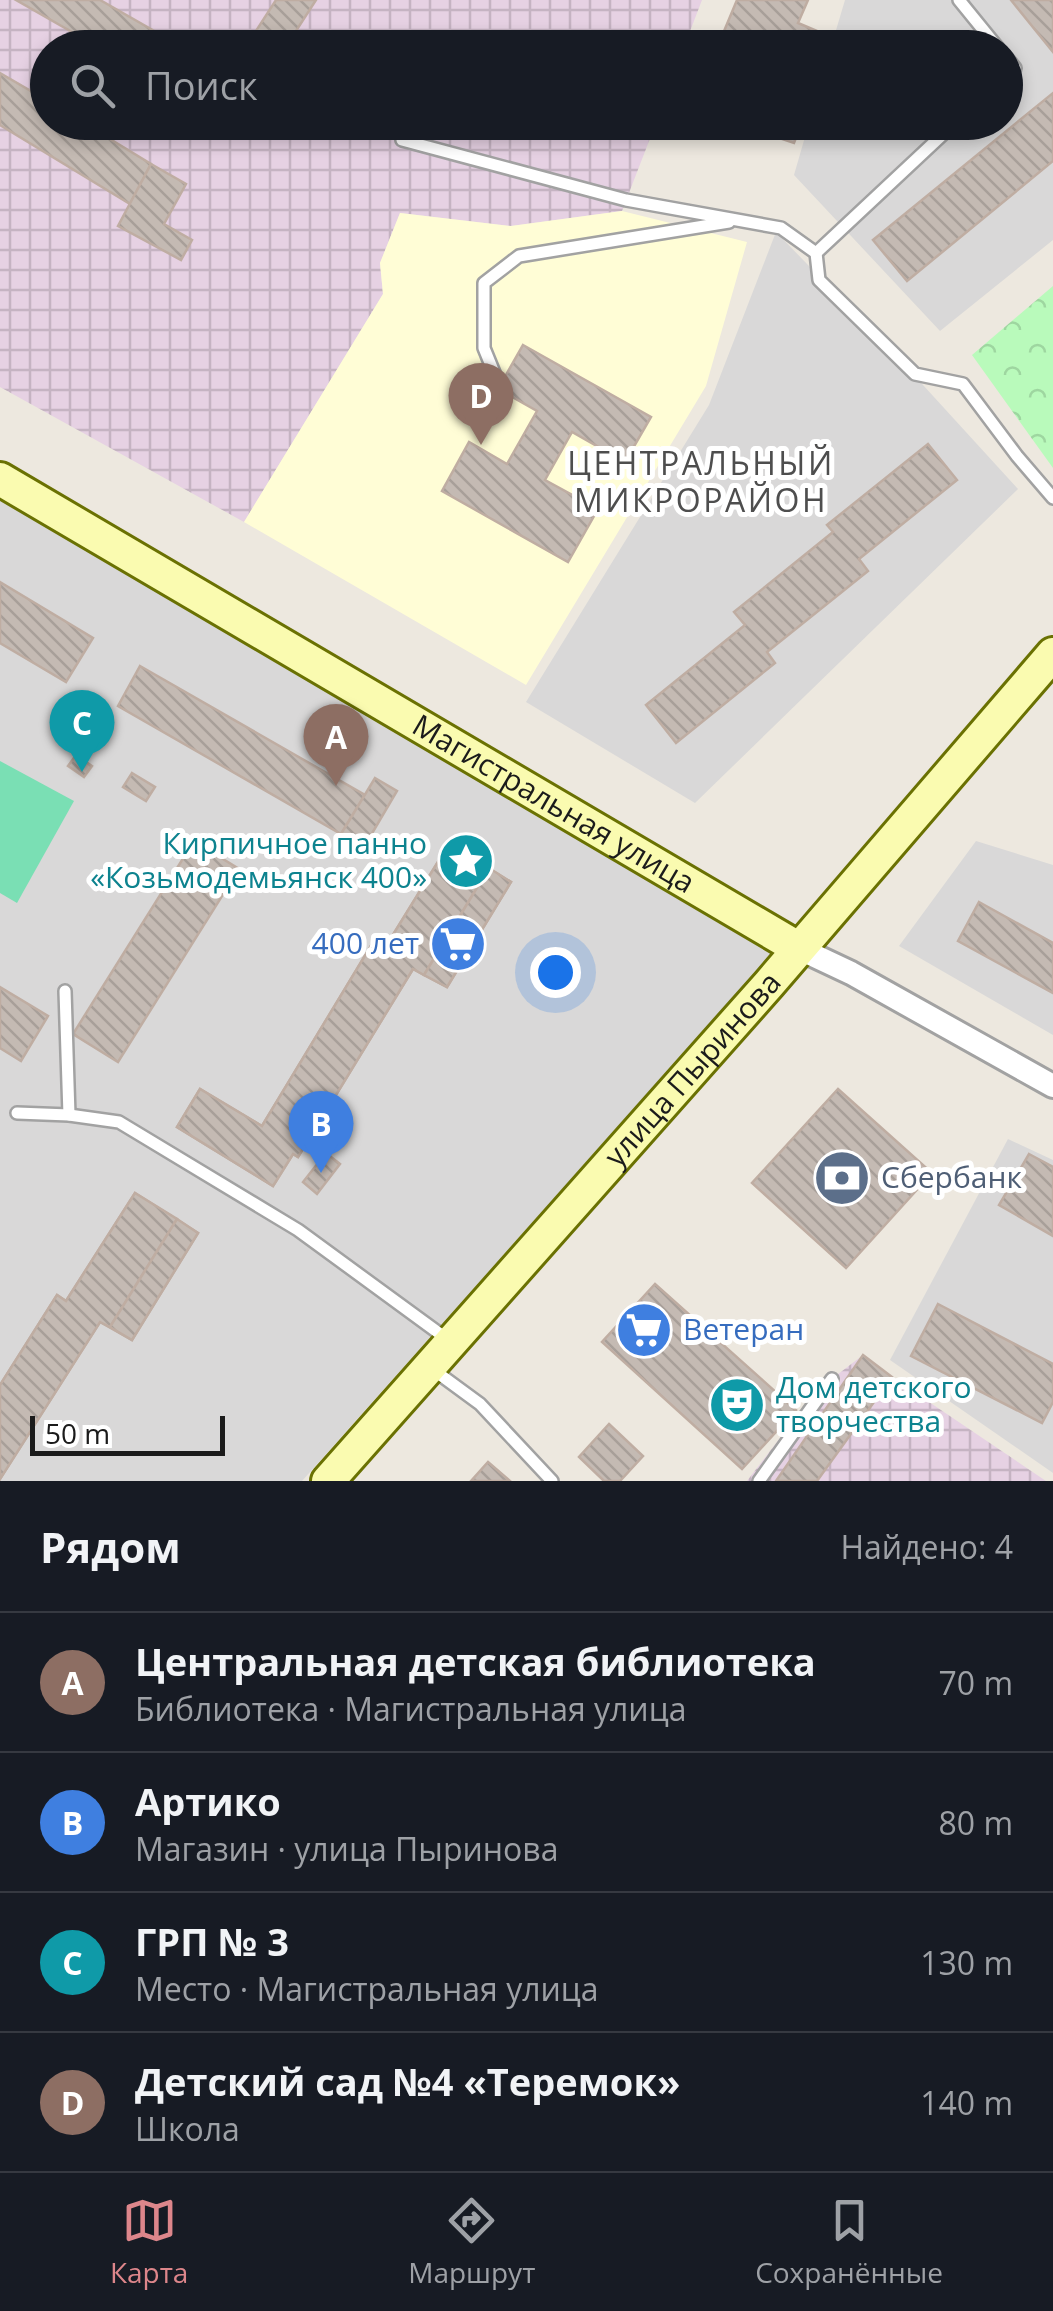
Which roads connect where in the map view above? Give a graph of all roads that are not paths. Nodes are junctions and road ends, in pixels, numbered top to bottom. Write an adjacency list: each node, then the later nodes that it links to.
1 (959, 0): 2 (lane)
2 (983, 30)
3 (402, 140): 5 (lane)
4 (937, 140): 6 (lane)
5 (739, 220): 6 (lane); 7 (lane)
6 (816, 254): 9 (lane)
7 (495, 375)
8 (0, 479): 11 (main road, Магистральная улица)
9 (1053, 498)
10 (1053, 654): 11 (main road, улица Пыринова)
11 (798, 948): 13 (street); 16 (main road, улица Пыринова)
12 (66, 991): 15 (lane)
13 (1053, 1086)
14 (18, 1114): 15 (lane)
15 (69, 1115): 16 (lane)
16 (441, 1354): 18 (main road, улица Пыринова); 19 (lane)
17 (832, 1379): 20 (lane)
18 (328, 1481)
19 (552, 1481)
20 (759, 1481)

